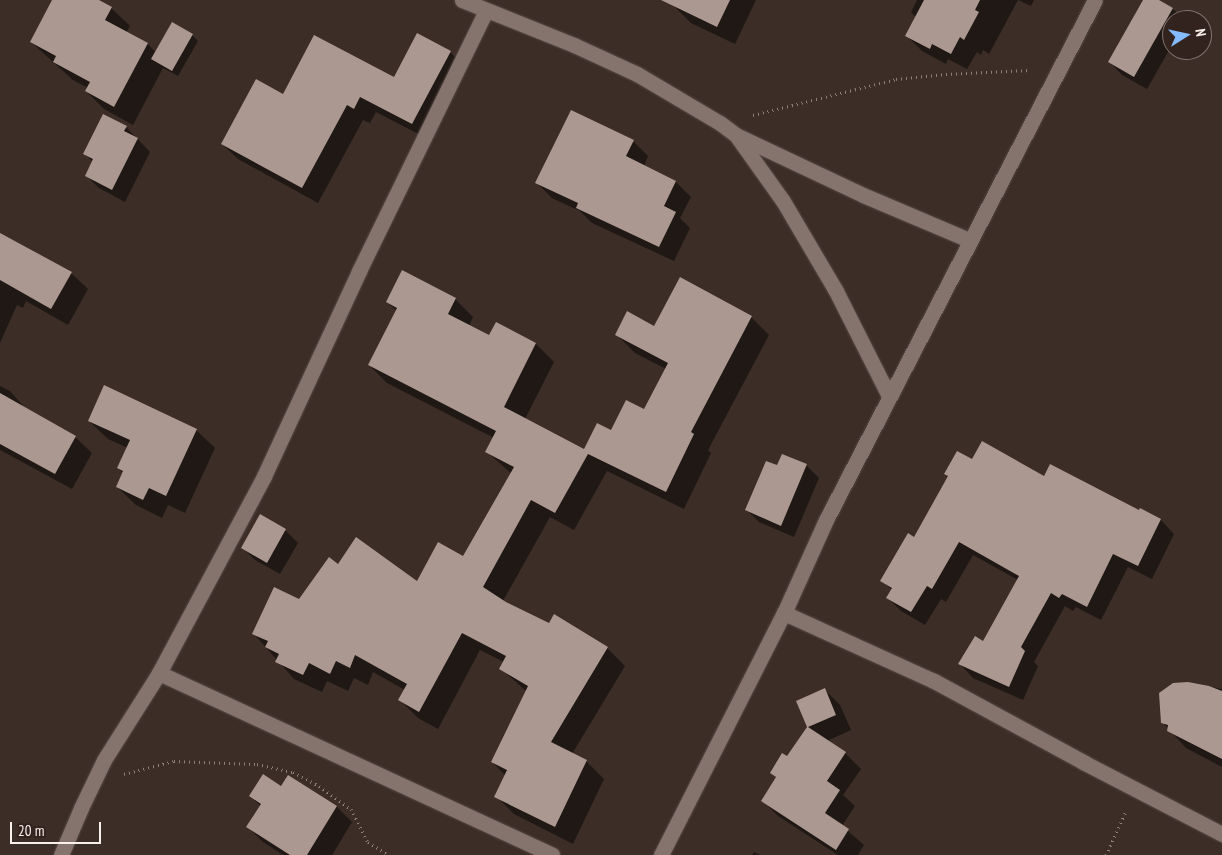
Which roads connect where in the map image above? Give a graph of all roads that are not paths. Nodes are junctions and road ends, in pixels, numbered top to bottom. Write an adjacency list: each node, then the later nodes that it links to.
1 (462, 0): 3 (street)
2 (1095, 0): 5 (street)
3 (486, 11): 4 (street); 8 (street)
4 (736, 135): 5 (street); 6 (street)
5 (969, 240): 6 (street)
6 (889, 396): 7 (street)
7 (784, 613): 9 (street); 12 (street)
8 (159, 673): 10 (street); 11 (street)
9 (1222, 834)
10 (61, 855)
11 (552, 855)
12 (661, 855)

